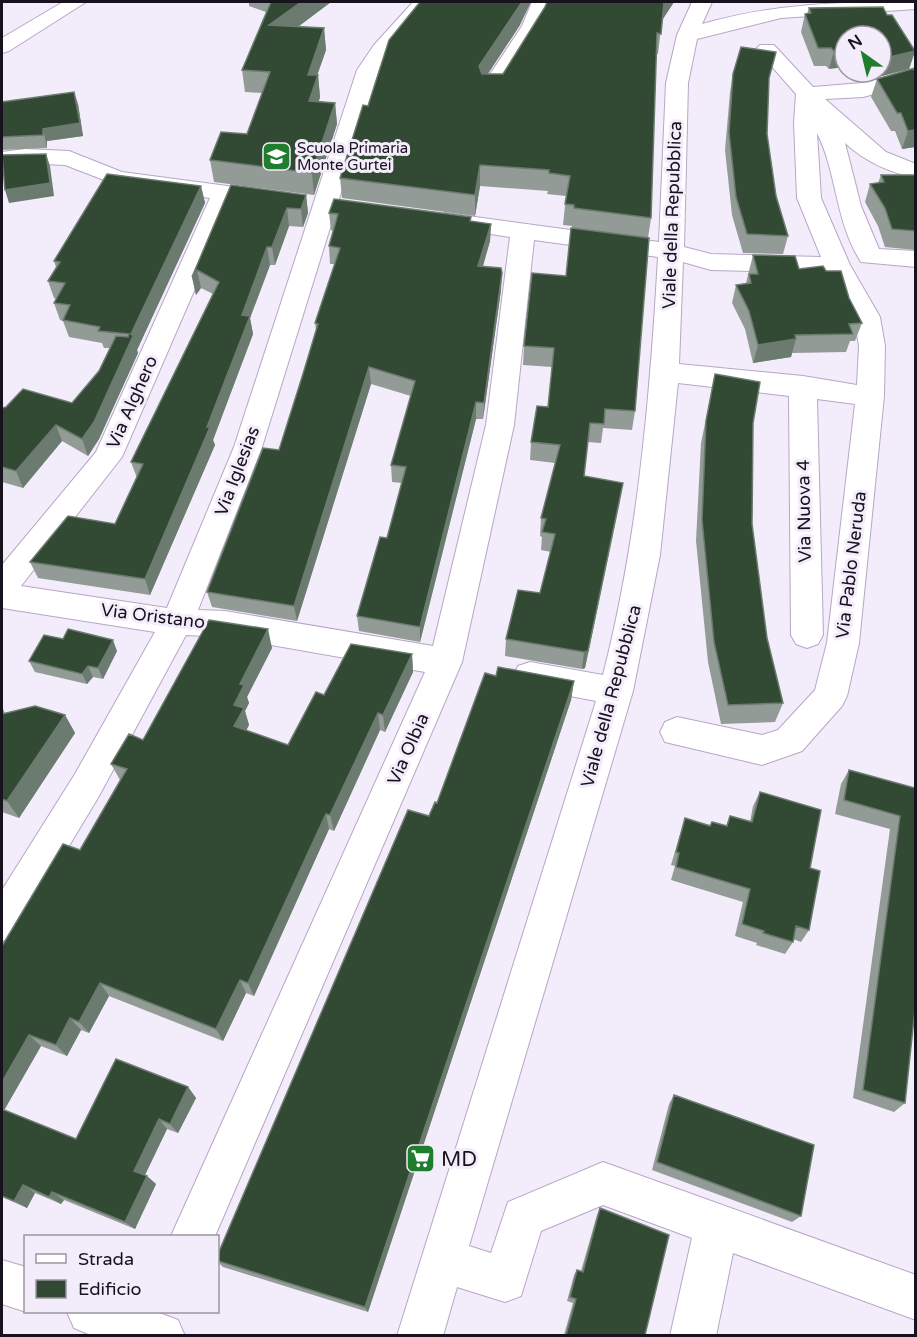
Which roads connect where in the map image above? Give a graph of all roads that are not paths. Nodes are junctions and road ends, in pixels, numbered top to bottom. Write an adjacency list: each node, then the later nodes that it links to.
1 (76, 2): 9 (street)
2 (424, 2): 17 (street, Via Iglesias)
3 (542, 2): 12 (street)
4 (702, 2): 8 (street, Viale della Repubblica)
5 (734, 2): 7 (street)
6 (915, 3): 7 (street)
7 (781, 12): 8 (street)
8 (687, 35): 20 (street, Viale della Repubblica)
9 (2, 47)
10 (767, 49): 13 (street)
11 (915, 76): 13 (street)
12 (492, 88)
13 (807, 94): 15 (street); 21 (street); 22 (street, Via Pablo Neruda)
14 (2, 159): 16 (street)
15 (915, 171)
16 (224, 193): 17 (street); 26 (street, Via Alghero)
17 (317, 204): 28 (street, Via Iglesias)
18 (418, 217): 19 (street)
19 (523, 231): 20 (street); 30 (street, Via Olbia)
20 (671, 251): 22 (street); 23 (street, Viale della Repubblica)
21 (915, 259)
22 (837, 265): 25 (street, Via Pablo Neruda)
23 (665, 372): 24 (street); 32 (street, Viale della Repubblica)
24 (803, 386): 25 (street); 29 (street, Via Nuova 4)
25 (870, 396): 33 (street, Via Pablo Neruda)
26 (2, 586)
27 (2, 596): 28 (street, Via Oristano)
28 (177, 622): 30 (street, Via Oristano); 34 (street, Via Iglesias)
29 (807, 636)
30 (447, 662): 36 (street, Via Olbia)
31 (499, 671): 32 (street)
32 (616, 691): 37 (street, Viale della Repubblica)
33 (677, 732)
34 (2, 923)
35 (717, 1226): 37 (street); 40 (street); 44 (street)
36 (194, 1235)
37 (444, 1260): 43 (street, Viale della Repubblica)
38 (2, 1282): 39 (street)
39 (24, 1289)
40 (915, 1298)
41 (97, 1313): 42 (street)
42 (156, 1329)
43 (420, 1335)
44 (693, 1335)

